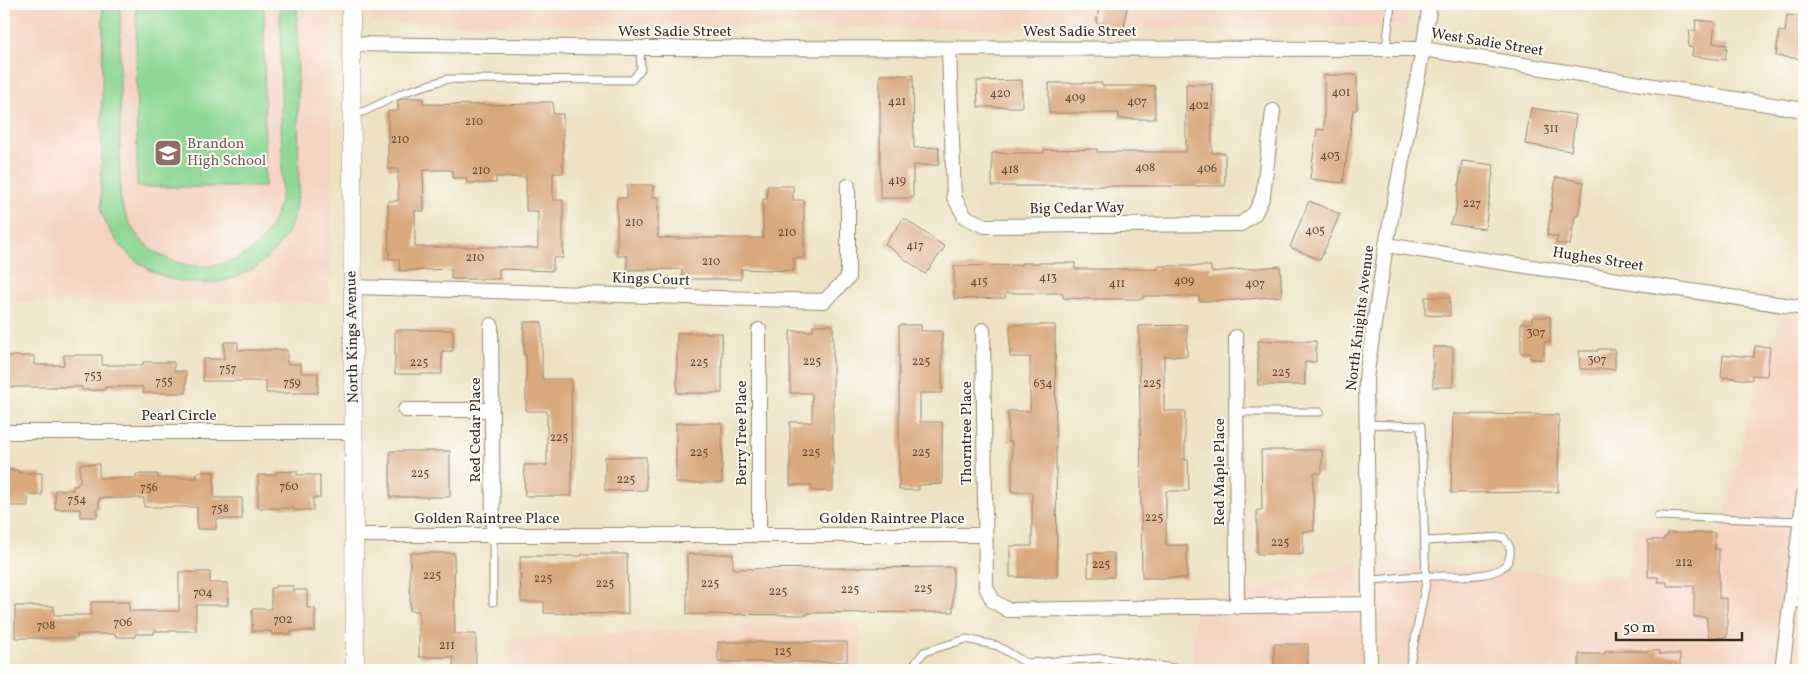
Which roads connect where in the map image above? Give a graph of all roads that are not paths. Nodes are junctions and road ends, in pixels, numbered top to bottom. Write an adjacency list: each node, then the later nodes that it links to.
1 (351, 4): 4 (street, North Kings Avenue)
2 (1391, 4): 7 (lane)
3 (1430, 4): 8 (street, North Knights Avenue)
4 (351, 44): 5 (street, West Sadie Street); 11 (street, North Kings Avenue)
5 (640, 48): 6 (street, West Sadie Street); 11 (lane)
6 (949, 49): 7 (street, West Sadie Street); 10 (street, Big Cedar Way)
7 (1386, 49): 8 (street, West Sadie Street)
8 (1423, 49): 9 (street, West Sadie Street); 13 (street, North Knights Avenue)
9 (1804, 110)
10 (1273, 111)
11 (351, 113): 14 (street, North Kings Avenue)
12 (848, 186): 14 (street, Kings Court)
13 (1386, 245): 15 (street, Hughes Street); 24 (street, North Knights Avenue)
14 (352, 287): 26 (street, North Kings Avenue)
15 (1804, 308)
16 (491, 324): 21 (street, Red Cedar Place)
17 (758, 330): 32 (street, Berry Tree Place)
18 (983, 330): 33 (street, Thorntree Place)
19 (1236, 337): 22 (street, Red Maple Place)
20 (405, 410): 21 (street)
21 (492, 410): 31 (street, Red Cedar Place)
22 (1236, 412): 23 (lane); 41 (street, Red Maple Place)
23 (1320, 412)
24 (1367, 424): 34 (lane); 37 (street, North Knights Avenue)
25 (4, 432): 26 (street, Pearl Circle)
26 (354, 432): 30 (street, North Kings Avenue)
27 (1804, 494): 29 (street)
28 (1658, 516): 29 (lane)
29 (1801, 521): 35 (street)
30 (355, 535): 31 (street, Golden Raintree Place); 42 (street, North Kings Avenue)
31 (492, 535): 32 (street, Golden Raintree Place); 38 (lane)
32 (759, 535): 33 (street, Golden Raintree Place)
33 (984, 535): 41 (street, Golden Raintree Place)
34 (1425, 541): 36 (lane); 36 (lane)
35 (1800, 560): 40 (street)
36 (1426, 576): 37 (lane); 47 (lane)
37 (1369, 580): 39 (street, North Knights Avenue)
38 (492, 602)
39 (1369, 604): 41 (street, Golden Raintree Place); 45 (street, North Knights Avenue)
40 (1797, 604): 48 (street)
41 (1237, 607)
42 (355, 670)
43 (910, 670): 44 (lane)
44 (1180, 670)
45 (1370, 670)
46 (1397, 670): 47 (lane)
47 (1409, 670)
48 (1782, 670)

